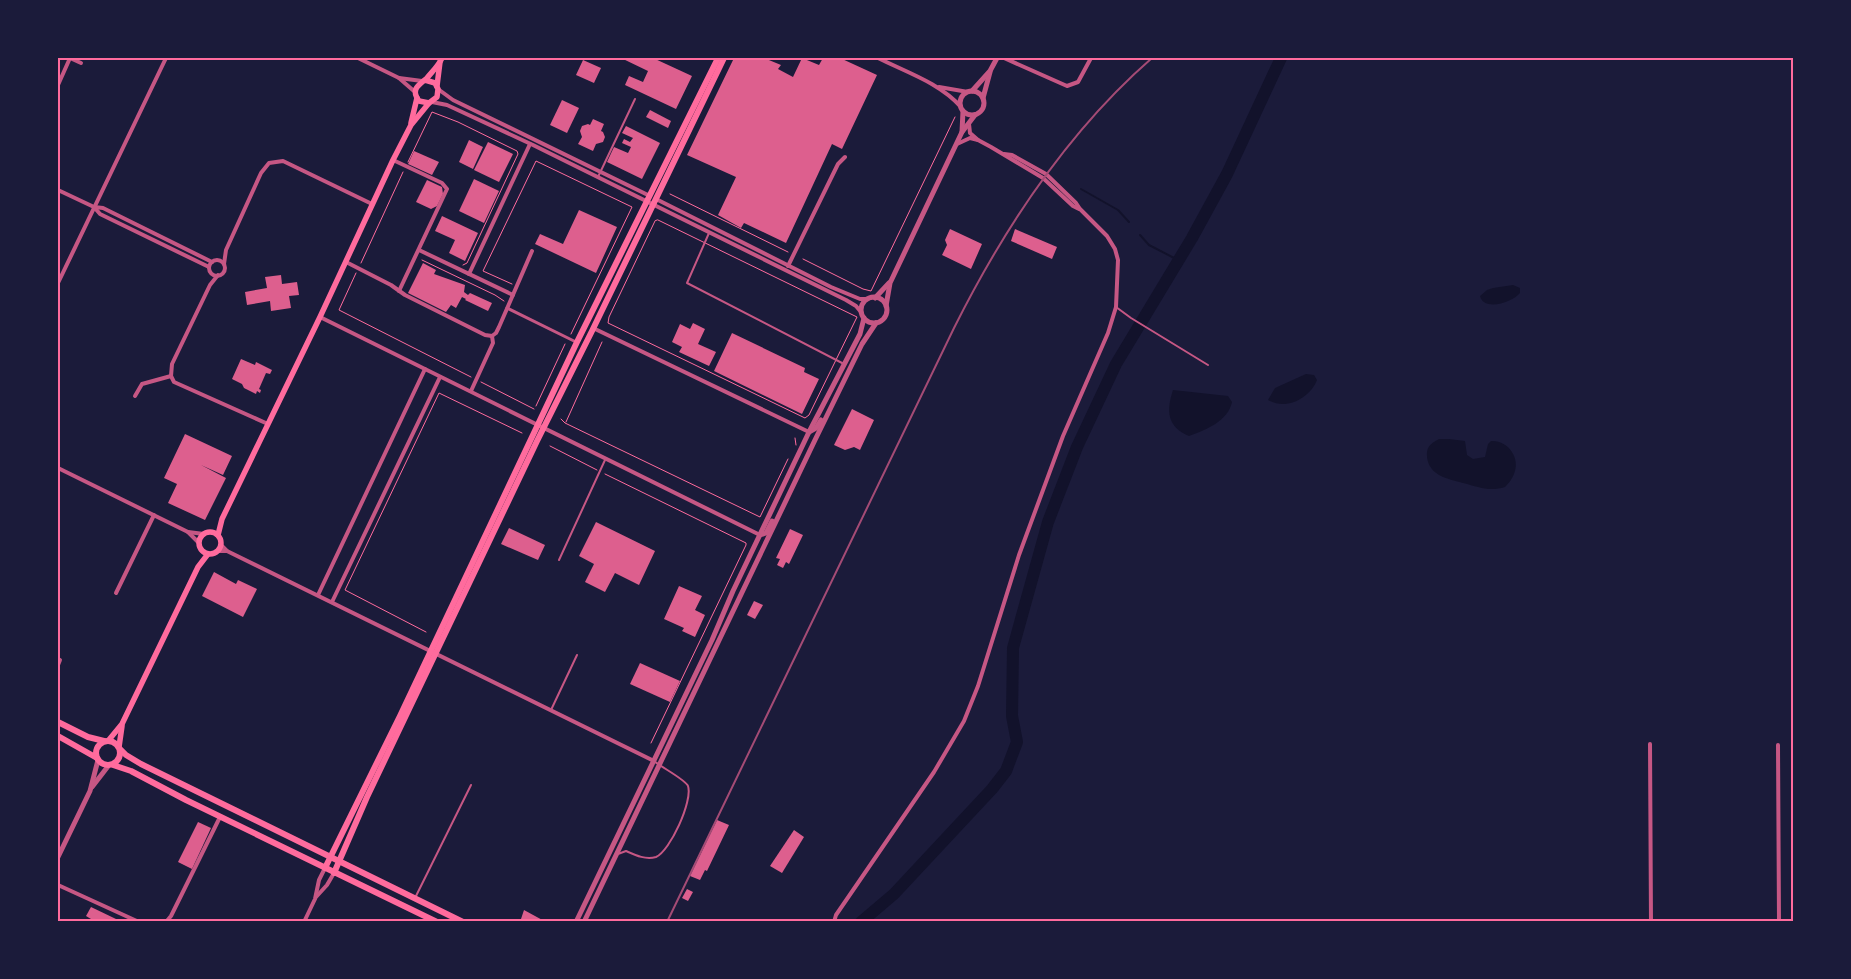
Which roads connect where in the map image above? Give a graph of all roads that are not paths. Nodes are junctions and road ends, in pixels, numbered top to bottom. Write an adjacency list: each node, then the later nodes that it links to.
1 (70, 58): 11 (street); 15 (street)
2 (166, 58): 41 (street)
3 (358, 58): 13 (street)
4 (718, 58): 39 (main road)
5 (724, 58): 39 (main road)
6 (878, 58): 17 (street)
7 (997, 58): 12 (street)
8 (1004, 58): 9 (street)
9 (1090, 58)
10 (441, 60): 14 (main road); 16 (main road)
11 (81, 63)
12 (990, 71): 18 (street); 20 (street)
13 (399, 78): 14 (street); 19 (street)
14 (423, 80): 16 (main road); 19 (main road)
15 (58, 85)
16 (438, 87): 22 (main road); 27 (street)
17 (937, 87): 18 (street); 23 (street)
18 (970, 91): 20 (street); 23 (street)
19 (416, 95): 22 (main road); 26 (main road)
20 (983, 98): 24 (street)
21 (635, 99): 36 (lane)
22 (430, 103): 26 (main road); 29 (street)
23 (962, 109): 24 (street); 28 (street)
24 (975, 114): 25 (street)
25 (968, 123): 28 (street); 31 (street)
26 (411, 125): 35 (main road)
27 (520, 132): 29 (street); 30 (street)
28 (962, 132): 33 (street)
29 (517, 138): 32 (street)
30 (535, 139): 32 (street); 36 (street)
31 (978, 140): 33 (street); 70 (street)
32 (531, 144): 37 (street); 60 (street)
33 (956, 146): 62 (street)
34 (845, 157): 56 (street)
35 (393, 160): 40 (main road); 49 (street)
36 (600, 172): 37 (lane); 39 (street)
37 (598, 177): 39 (street)
38 (58, 190): 41 (street)
39 (651, 200): 43 (street); 56 (street); 75 (main road); 77 (main road)
40 (372, 204): 48 (street); 54 (main road)
41 (94, 207): 42 (street); 44 (street); 63 (street)
42 (149, 231): 44 (street); 45 (street)
43 (709, 233): 58 (street); 78 (lane)
44 (147, 236): 46 (street)
45 (164, 238): 46 (street); 47 (street)
46 (162, 244): 51 (street)
47 (187, 249): 51 (street); 53 (street)
48 (226, 250): 52 (street); 55 (street)
49 (419, 250): 60 (street); 65 (street)
50 (532, 251): 66 (street)
51 (184, 255): 57 (street)
52 (217, 260): 53 (street); 55 (street)
53 (212, 262): 57 (street)
54 (346, 262): 65 (street); 73 (main road)
55 (224, 264): 61 (street)
56 (789, 265): 58 (street); 68 (street)
57 (209, 267): 59 (street)
58 (786, 270): 72 (street)
59 (212, 273): 61 (street); 64 (street)
60 (470, 274): 66 (street)
61 (218, 276): 64 (street)
62 (890, 282): 67 (street); 69 (street)
63 (58, 283)
64 (210, 285): 81 (street)
65 (399, 291): 76 (street)
66 (513, 295): 71 (street)
67 (875, 298): 68 (street); 69 (street)
68 (868, 299): 72 (street)
69 (886, 306): 74 (street)
70 (1116, 307): 79 (lane); 142 (street)
71 (507, 308): 76 (street); 77 (street)
72 (862, 315): 74 (street); 78 (street)
73 (320, 317): 80 (street); 86 (main road)
74 (876, 323): 84 (street)
75 (594, 328): 87 (main road); 88 (street)
76 (492, 336): 83 (street)
77 (577, 342): 87 (main road)
78 (845, 365): 88 (street)
79 (1208, 365)
80 (425, 369): 82 (street); 106 (street)
81 (171, 376): 85 (street); 86 (street)
82 (440, 376): 83 (street); 107 (street)
83 (471, 391): 87 (street)
84 (838, 392): 88 (street); 91 (street)
85 (135, 396)
86 (268, 424): 93 (main road)
87 (541, 426): 89 (street); 108 (main road)
88 (808, 432): 98 (street)
89 (606, 458): 98 (street); 102 (lane)
90 (58, 468): 92 (street)
91 (788, 496): 98 (street); 104 (street)
92 (154, 515): 94 (street); 105 (street)
93 (222, 520): 95 (main road); 97 (main road)
94 (188, 532): 96 (street); 99 (street)
95 (211, 532): 96 (main road); 97 (main road)
96 (204, 534): 99 (main road)
97 (218, 535): 100 (main road)
98 (760, 535): 121 (street)
99 (199, 543): 101 (main road)
100 (219, 548): 101 (main road); 106 (street)
101 (205, 552): 114 (main road)
102 (559, 560)
103 (760, 565): 104 (street)
104 (750, 576): 121 (street)
105 (116, 593)
106 (318, 595): 107 (street)
107 (332, 602): 108 (street)
108 (433, 653): 112 (street); 128 (main road); 129 (main road)
109 (577, 656): 112 (lane)
110 (58, 658): 111 (street)
111 (58, 665)
112 (551, 710): 121 (street)
113 (58, 722): 116 (main road)
114 (122, 724): 116 (main road); 119 (main road)
115 (58, 736): 120 (main road)
116 (106, 741): 119 (main road); 120 (main road)
117 (1650, 744): 143 (street)
118 (1778, 744): 144 (street)
119 (120, 748): 122 (main road); 128 (main road)
120 (97, 759): 122 (main road); 124 (street)
121 (656, 763): 126 (street); 126 (lane); 140 (street)
122 (111, 765): 124 (street); 125 (main road)
123 (471, 785): 133 (lane)
124 (90, 790): 127 (street)
125 (220, 817): 130 (main road); 136 (street)
126 (616, 856): 141 (street)
127 (58, 857)
128 (331, 858): 129 (main road); 130 (main road)
129 (340, 862): 131 (main road); 133 (main road)
130 (325, 868): 131 (main road); 134 (street)
131 (334, 873): 134 (street); 138 (main road)
132 (58, 885): 135 (street)
133 (415, 898): 139 (main road)
134 (315, 899): 137 (street)
135 (139, 922)
136 (166, 922)
137 (304, 922)
138 (437, 922)
139 (463, 922)
140 (576, 922)
141 (584, 922)
142 (834, 922)
143 (1651, 922)
144 (1779, 922)

